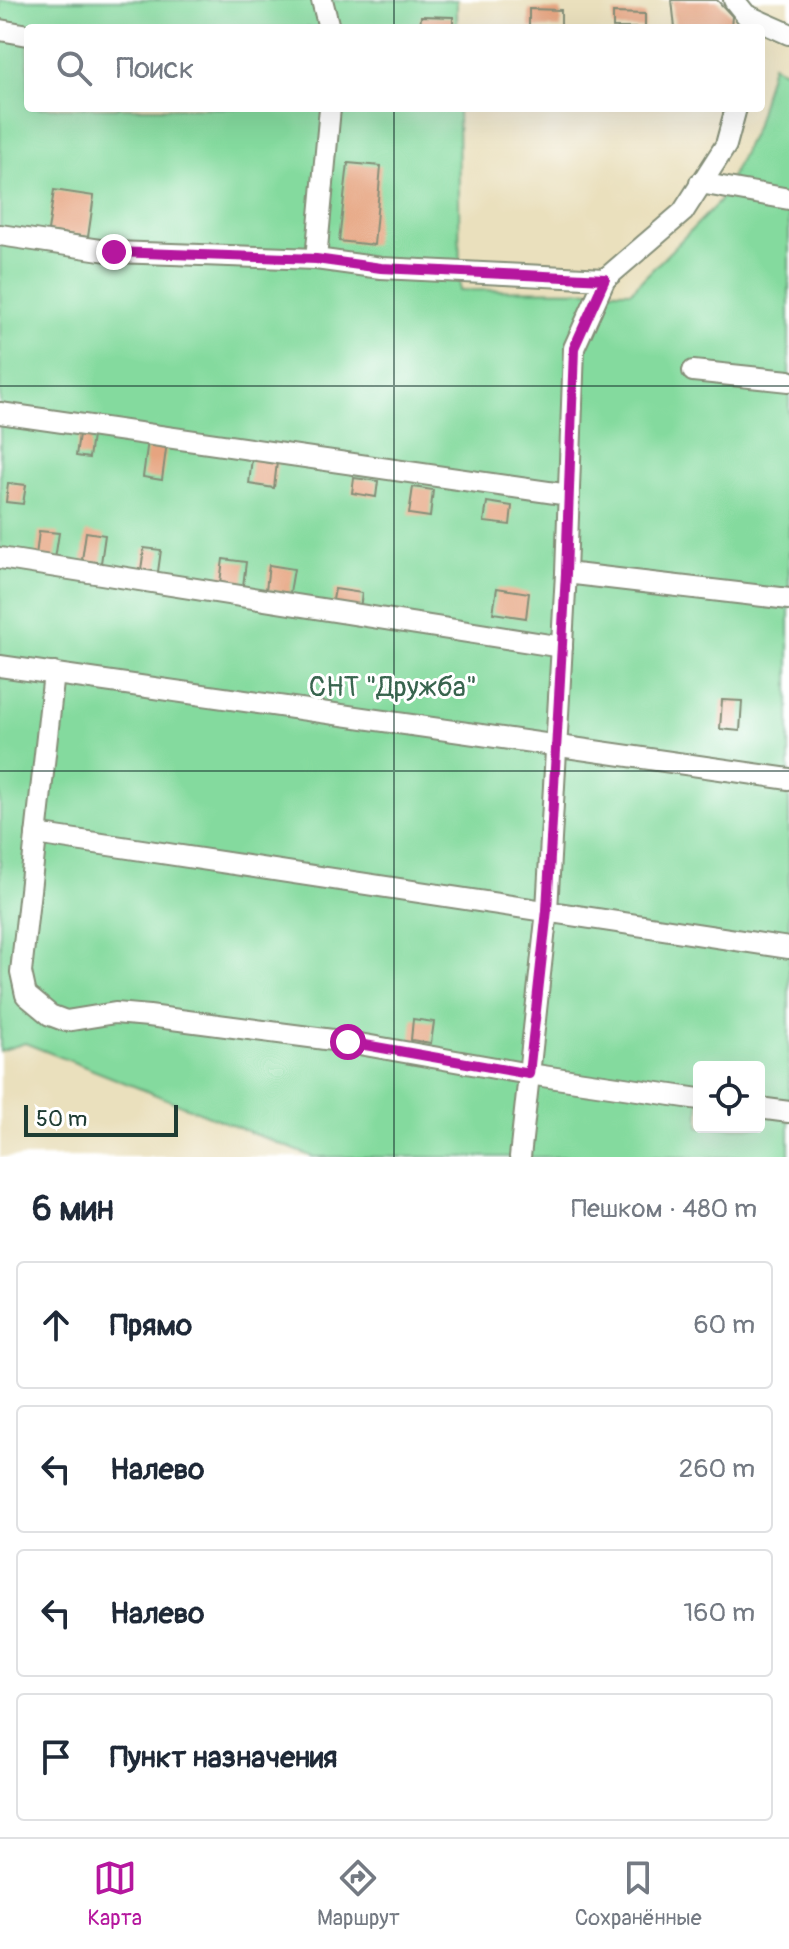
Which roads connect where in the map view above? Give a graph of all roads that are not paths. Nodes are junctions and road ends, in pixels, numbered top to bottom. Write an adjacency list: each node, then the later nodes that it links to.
1 (322, 0): 3 (street)
2 (741, 14): 6 (street)
3 (328, 24)
4 (0, 30): 5 (street)
5 (24, 34)
6 (789, 34)
7 (330, 112): 12 (street)
8 (735, 112): 9 (street)
9 (700, 183): 10 (street); 13 (street)
10 (789, 199)
11 (0, 235): 12 (street)
12 (316, 259): 13 (street)
13 (605, 279): 17 (street)
14 (693, 371): 15 (street)
15 (789, 381)
16 (0, 413): 17 (street)
17 (569, 495): 19 (street)
18 (0, 558): 21 (street)
19 (566, 573): 20 (street); 21 (street)
20 (789, 599)
21 (562, 647): 24 (street)
22 (0, 666): 23 (street)
23 (54, 673): 24 (street); 26 (street)
24 (557, 745): 25 (street); 27 (street)
25 (789, 779)
26 (36, 834): 27 (street); 29 (street)
27 (547, 910): 28 (street); 29 (street)
28 (789, 948)
29 (529, 1074): 30 (street); 33 (street)
30 (693, 1098)
31 (765, 1109): 32 (street)
32 (789, 1112)
33 (520, 1157)

